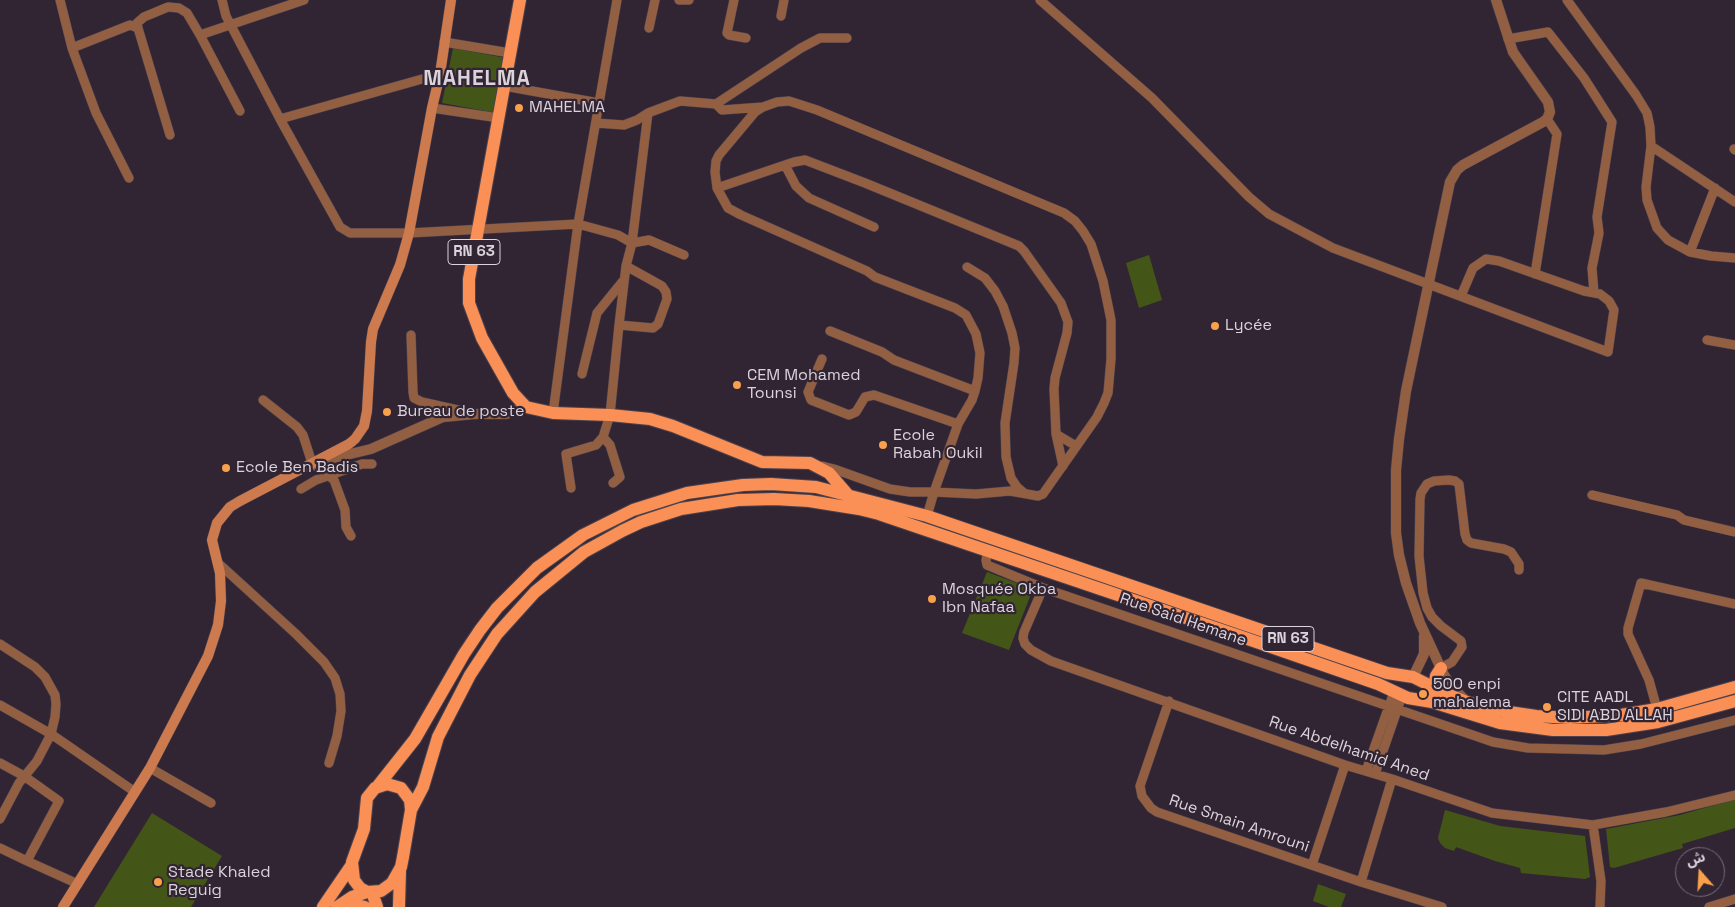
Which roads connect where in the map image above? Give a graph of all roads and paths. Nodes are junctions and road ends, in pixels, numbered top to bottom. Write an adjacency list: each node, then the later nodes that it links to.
1 (60, 0): 24 (street)
2 (222, 0): 16 (street)
3 (304, 0): 16 (street)
4 (451, 0): 23 (main road)
5 (520, 0): 25 (main road, RN 63)
6 (617, 0): 28 (street)
7 (655, 0): 18 (street)
8 (678, 0): 9 (street)
9 (689, 0)
10 (734, 0): 20 (street)
11 (784, 0): 15 (street)
12 (1040, 0): 57 (street)
13 (1496, 0): 22 (street)
14 (1566, 0): 39 (street)
15 (781, 16)
16 (231, 24): 19 (street); 35 (street)
17 (138, 28): 19 (street); 24 (street); 38 (street)
18 (650, 28)
19 (200, 34): 32 (street)
20 (746, 38)
21 (847, 38): 29 (street)
22 (1508, 40): 36 (street); 58 (street)
23 (444, 42): 25 (street); 26 (main road)
24 (72, 48): 41 (street)
25 (510, 53): 27 (main road, RN 63)
26 (440, 74): 31 (main road); 35 (street)
27 (504, 86): 28 (street); 34 (main road, RN 63)
28 (599, 103): 37 (street)
29 (716, 104): 30 (street); 33 (street)
30 (763, 107): 42 (street); 76 (street)
31 (432, 108): 34 (street); 48 (main road)
32 (240, 111)
33 (648, 113): 37 (street); 49 (street)
34 (499, 118): 47 (main road, RN 63)
35 (280, 119): 48 (street)
36 (1547, 119): 55 (street); 57 (street)
37 (596, 123): 45 (street)
38 (170, 135)
39 (1651, 146): 43 (street); 50 (street)
40 (785, 165): 42 (street); 46 (street); 74 (street)
41 (128, 178)
42 (717, 188): 67 (street)
43 (1715, 188): 44 (street); 50 (street)
44 (1735, 202)
45 (578, 224): 47 (street); 49 (street); 70 (street)
46 (874, 227)
47 (478, 229): 48 (street); 69 (main road, RN 63)
48 (409, 233): 77 (main road)
49 (632, 244): 51 (street); 53 (street)
50 (1690, 252): 52 (street)
51 (684, 256)
52 (1735, 258)
53 (626, 266): 56 (street); 60 (street)
54 (967, 266): 87 (street)
55 (1535, 274): 58 (street); 59 (street)
56 (623, 281): 60 (street); 66 (street)
57 (1430, 284): 59 (street); 99 (street)
58 (1594, 293): 59 (street)
59 (1461, 296)
60 (619, 325): 72 (street)
61 (830, 331): 67 (street)
62 (411, 335): 71 (street)
63 (1707, 340): 64 (street)
64 (1735, 345)
65 (822, 359): 73 (street)
66 (582, 374)
67 (975, 391): 73 (street)
68 (263, 400): 77 (street)
69 (526, 406): 70 (main road); 71 (street)
70 (553, 413): 72 (main road)
71 (474, 414): 77 (street)
72 (610, 415): 75 (street); 79 (main road)
73 (958, 424): 86 (street)
74 (1056, 434): 76 (street); 80 (street)
75 (603, 437): 82 (street); 84 (street)
76 (1076, 446): 80 (street)
77 (312, 464): 81 (street); 95 (main road)
78 (372, 464): 81 (street)
79 (814, 465): 83 (main road); 86 (street); 88 (main road)
80 (1063, 466): 87 (street)
81 (328, 476): 85 (street); 93 (street)
82 (613, 483)
83 (816, 487): 88 (main road); 116 (main road)
84 (571, 488)
85 (301, 489)
86 (934, 492): 87 (street); 91 (street)
87 (1025, 493)
88 (847, 494): 90 (main road); 91 (main road, RN 63)
89 (1592, 495): 92 (street)
90 (859, 509): 94 (main road); 124 (main road)
91 (927, 516): 102 (main road, RN 63)
92 (1735, 532)
93 (351, 536)
94 (988, 551): 97 (street, Rue Said Hemane); 106 (main road)
95 (218, 562): 117 (street); 120 (main road)
96 (1519, 570): 101 (street)
97 (1044, 588): 107 (street, Rue Abdelhamid Aned); 112 (street, Rue Said Hemane)
98 (1735, 604): 113 (street)
99 (1424, 632): 101 (street); 103 (street)
100 (0, 644): 115 (street)
101 (1441, 668): 105 (main road); 110 (street)
102 (1396, 675): 103 (main road, RN 63); 106 (main road)
103 (1413, 677): 105 (main road, RN 63)
104 (1735, 687): 113 (main road, RN 63)
105 (1434, 688): 109 (main road); 110 (main road, RN 63)
106 (1395, 692): 109 (main road); 112 (street)
107 (1169, 701): 119 (street, Rue Abdelhamid Aned); 134 (street, Rue Smain Amrouni)
108 (1735, 701): 113 (main road)
109 (1426, 702): 113 (main road)
110 (1467, 702): 113 (main road, RN 63)
111 (0, 706): 115 (street)
112 (1393, 709): 114 (street, Rue Said Hemane); 121 (street)
113 (1658, 716)
114 (1735, 720)
115 (51, 734): 122 (street); 126 (street)
116 (415, 739): 124 (main road); 125 (main road)
117 (330, 762)
118 (0, 763): 122 (street)
119 (1345, 766): 121 (street, Rue Abdelhamid Aned); 134 (street)
120 (150, 768): 126 (main road); 128 (street)
121 (1370, 772): 123 (street, Rue Abdelhamid Aned)
122 (24, 776): 130 (street); 133 (street)
123 (1392, 778): 131 (street, Rue Abdelhamid Aned); 137 (street)
124 (424, 782): 129 (main road)
125 (377, 787): 129 (main road); 135 (main road)
126 (135, 792): 138 (main road)
127 (1735, 795): 131 (street, Rue Abdelhamid Aned)
128 (211, 803)
129 (411, 810): 136 (main road)
130 (0, 819)
131 (1593, 825): 149 (street)
132 (0, 848): 133 (street)
133 (26, 861): 138 (street)
134 (1312, 865): 137 (street, Rue Smain Amrouni)
135 (352, 866): 139 (main road); 142 (main road)
136 (401, 866): 139 (main road); 147 (main road)
137 (1361, 882): 148 (street, Rue Smain Amrouni)
138 (78, 884): 141 (main road)
139 (369, 892): 143 (main road); 146 (main road)
140 (1735, 900): 150 (street)
141 (63, 907)
142 (323, 907)
143 (336, 907)
144 (342, 907): 145 (main road)
145 (365, 907)
146 (377, 907)
147 (399, 907)
148 (1442, 907)
149 (1600, 907)
150 (1708, 907)

